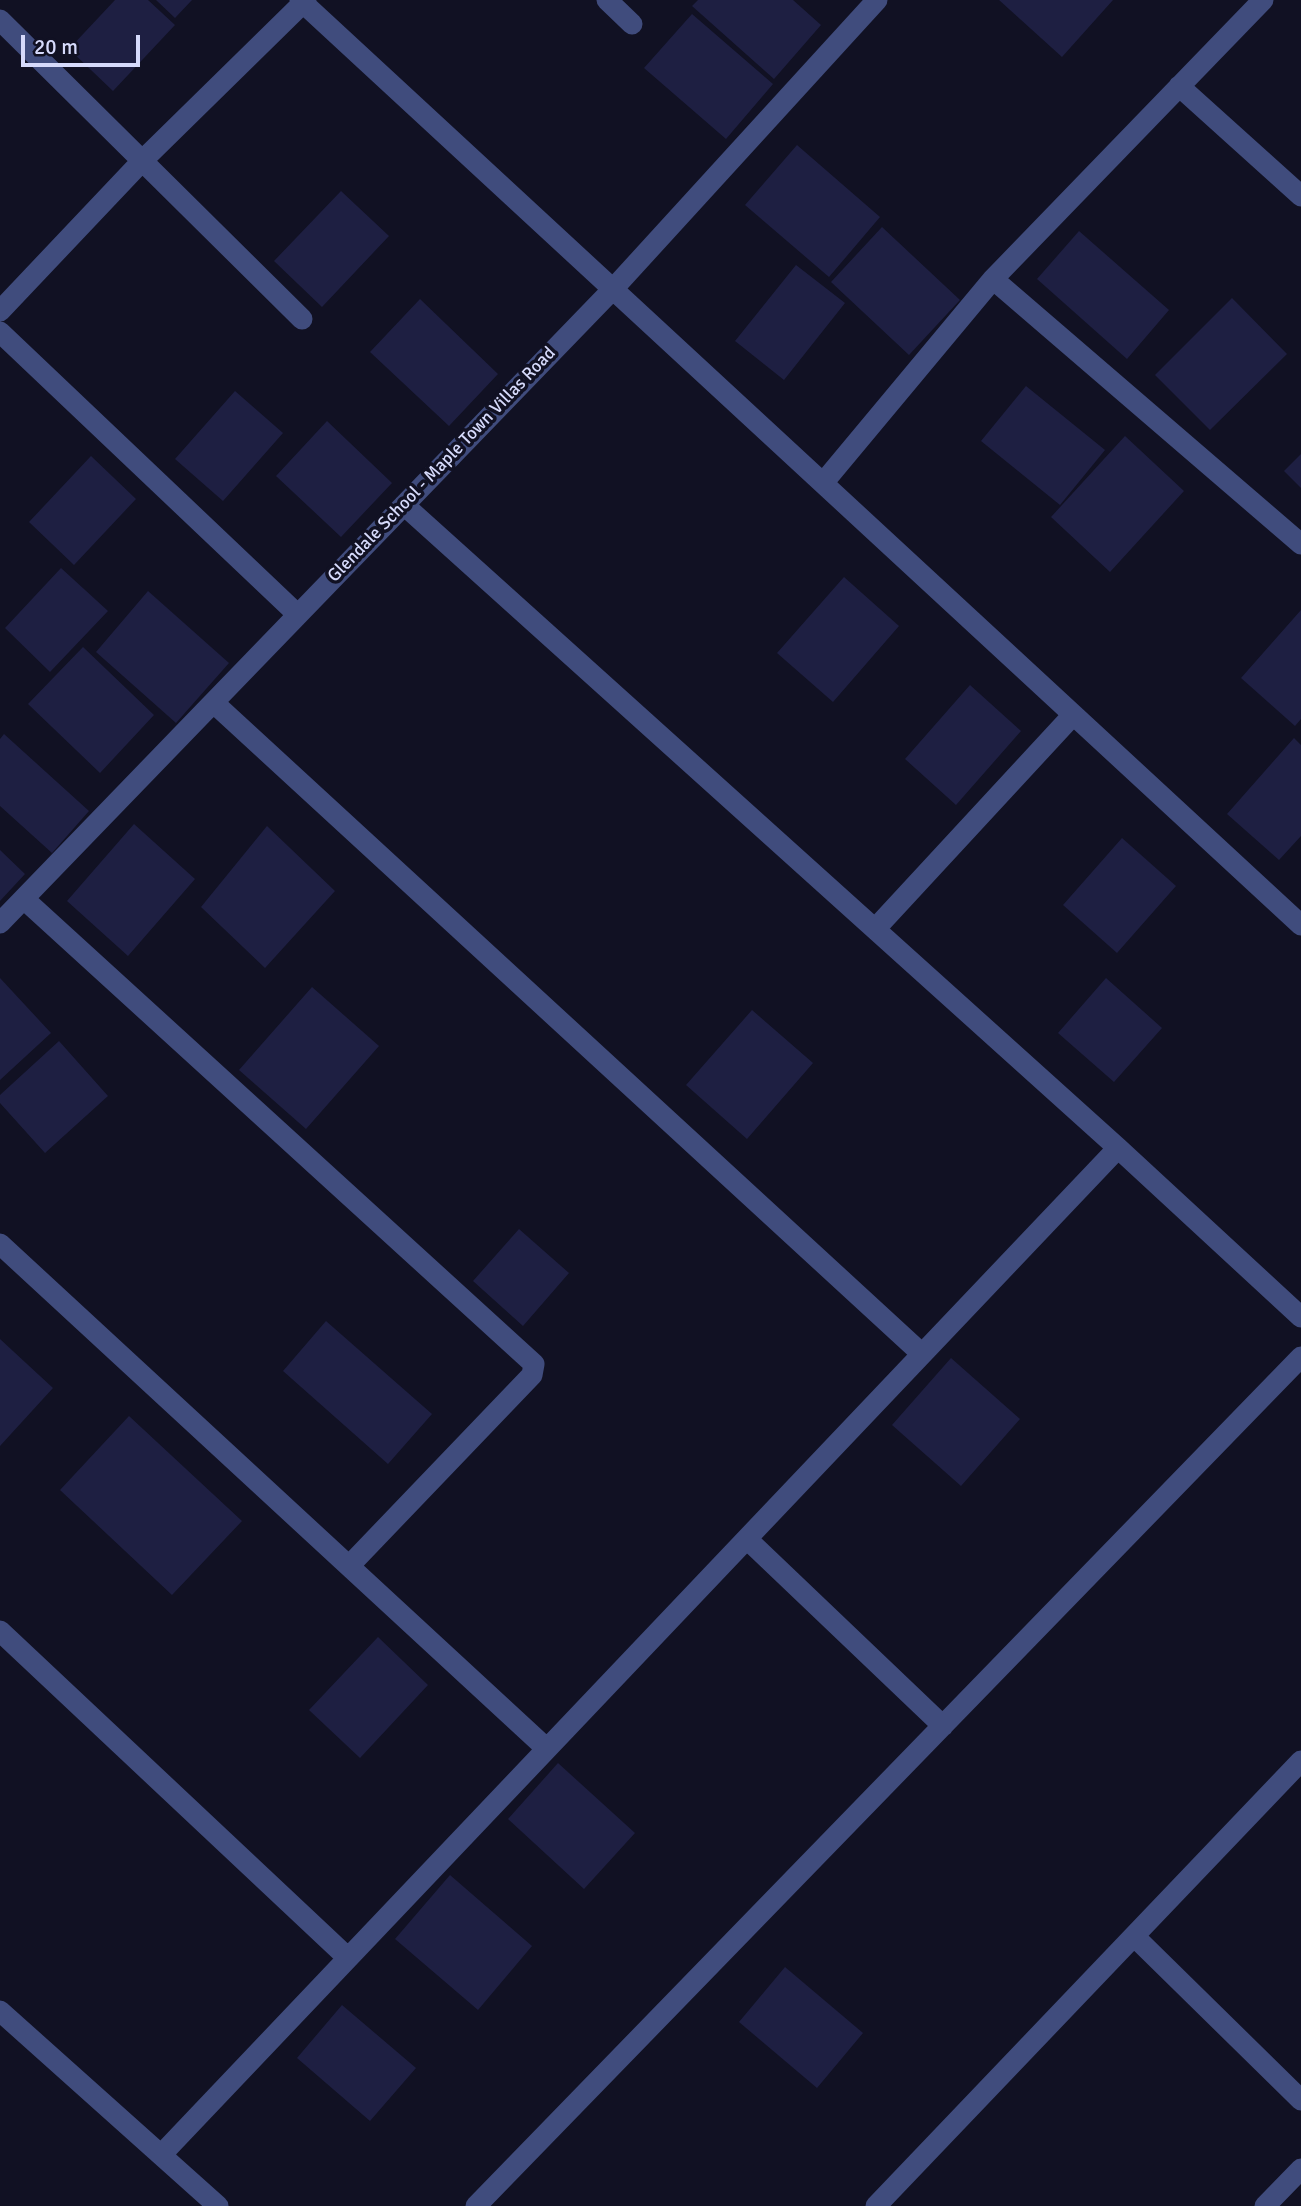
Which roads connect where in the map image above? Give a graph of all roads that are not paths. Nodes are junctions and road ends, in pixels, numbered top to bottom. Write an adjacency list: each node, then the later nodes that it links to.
1 (607, 0): 6 (street)
2 (877, 0): 11 (street, Glendale School - Maple Town Villas Road)
3 (1263, 0): 7 (street)
4 (303, 1): 8 (street); 11 (street)
5 (0, 20): 8 (street)
6 (632, 24)
7 (1179, 86): 9 (street); 10 (street)
8 (143, 160): 12 (street); 13 (street)
9 (1301, 196)
10 (993, 279): 15 (street); 17 (street)
11 (613, 289): 15 (street); 16 (street, Glendale School - Maple Town Villas Road)
12 (0, 311)
13 (302, 319)
14 (0, 332): 18 (street)
15 (823, 483): 20 (street)
16 (404, 505): 18 (street, Glendale School - Maple Town Villas Road); 24 (street)
17 (1301, 544)
18 (297, 614): 19 (street, Glendale School - Maple Town Villas Road)
19 (214, 703): 21 (street, Glendale School - Maple Town Villas Road); 28 (street)
20 (1073, 715): 23 (street); 24 (street)
21 (24, 899): 22 (street, Glendale School - Maple Town Villas Road); 31 (street)
22 (0, 923)
23 (1301, 925)
24 (876, 928): 25 (street)
25 (1118, 1147): 27 (street); 28 (street)
26 (0, 1244): 31 (street)
27 (1301, 1317)
28 (922, 1354): 30 (street)
29 (1301, 1357): 33 (street)
30 (747, 1539): 33 (street); 34 (street)
31 (349, 1566): 34 (street)
32 (0, 1631): 37 (street)
33 (943, 1726): 43 (street)
34 (547, 1749): 37 (street)
35 (1301, 1761): 36 (street)
36 (1134, 1936): 39 (street); 44 (street)
37 (348, 1958): 40 (street)
38 (0, 2011): 40 (street)
39 (1301, 2100)
40 (161, 2155): 42 (street)
41 (1301, 2169): 45 (street)
42 (218, 2206)
43 (477, 2206)
44 (876, 2206)
45 (1265, 2206)

